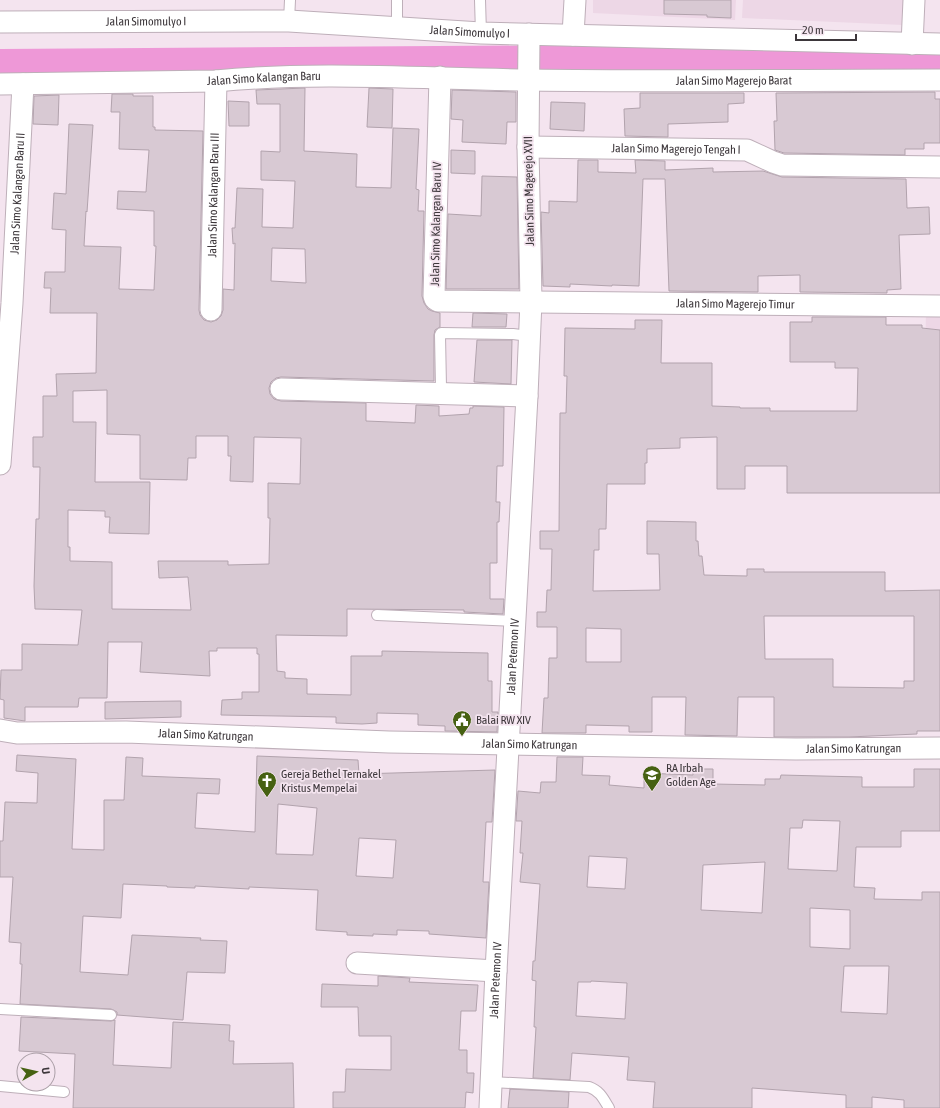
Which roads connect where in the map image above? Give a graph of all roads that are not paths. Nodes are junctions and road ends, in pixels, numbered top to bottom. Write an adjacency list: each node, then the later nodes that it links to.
1 (290, 0): 6 (lane)
2 (397, 0): 8 (lane)
3 (480, 0): 9 (lane)
4 (575, 0): 10 (street)
5 (914, 0): 12 (street)
6 (289, 21): 7 (street, Jalan Simomulyo I); 8 (street, Jalan Simomulyo I)
7 (0, 22)
8 (397, 28): 9 (street, Jalan Simomulyo I)
9 (482, 33): 11 (street, Jalan Simomulyo I)
10 (573, 35): 11 (street, Jalan Simomulyo I); 12 (street, Jalan Simomulyo I)
11 (529, 41): 15 (street, Jalan Simo Magerejo XVII)
12 (912, 44): 13 (street, Jalan Simomulyo I)
13 (940, 44)
14 (440, 77): 15 (street, Jalan Simo Kalangan Baru); 16 (street, Jalan Simo Kalangan Baru); 22 (street, Jalan Simo Kalangan Baru IV)
15 (529, 77): 17 (street, Jalan Simo Magerejo Barat); 20 (street, Jalan Simo Magerejo XVII)
16 (216, 80): 19 (street, Jalan Simo Kalangan Baru); 24 (street, Jalan Simo Kalangan Baru III)
17 (940, 80)
18 (0, 84): 19 (street, Jalan Simo Kalangan Baru)
19 (23, 84): 29 (street, Jalan Simo Kalangan Baru II)
20 (528, 147): 21 (street, Jalan Simo Magerejo Tengah I); 22 (street, Jalan Simo Magerejo XVII)
21 (940, 167)
22 (531, 302): 23 (street, Jalan Simo Magerejo Timur); 25 (street, Jalan Petemon IV)
23 (940, 306)
24 (211, 310)
25 (529, 336): 26 (lane); 28 (street, Jalan Petemon IV)
26 (441, 387)
27 (281, 389): 28 (street)
28 (527, 396): 31 (street, Jalan Petemon IV)
29 (0, 464)
30 (377, 615): 31 (lane)
31 (515, 621): 33 (street, Jalan Petemon IV)
32 (0, 730): 33 (street, Jalan Simo Katrungan)
33 (508, 744): 34 (street, Jalan Simo Katrungan); 36 (street, Jalan Petemon IV)
34 (940, 748)
35 (357, 963): 36 (street)
36 (496, 971): 39 (street, Jalan Petemon IV)
37 (0, 1009): 38 (lane)
38 (112, 1015)
39 (492, 1082): 42 (street, Jalan Petemon IV); 43 (lane)
40 (0, 1086): 41 (lane)
41 (64, 1092)
42 (490, 1108)
43 (608, 1108)

